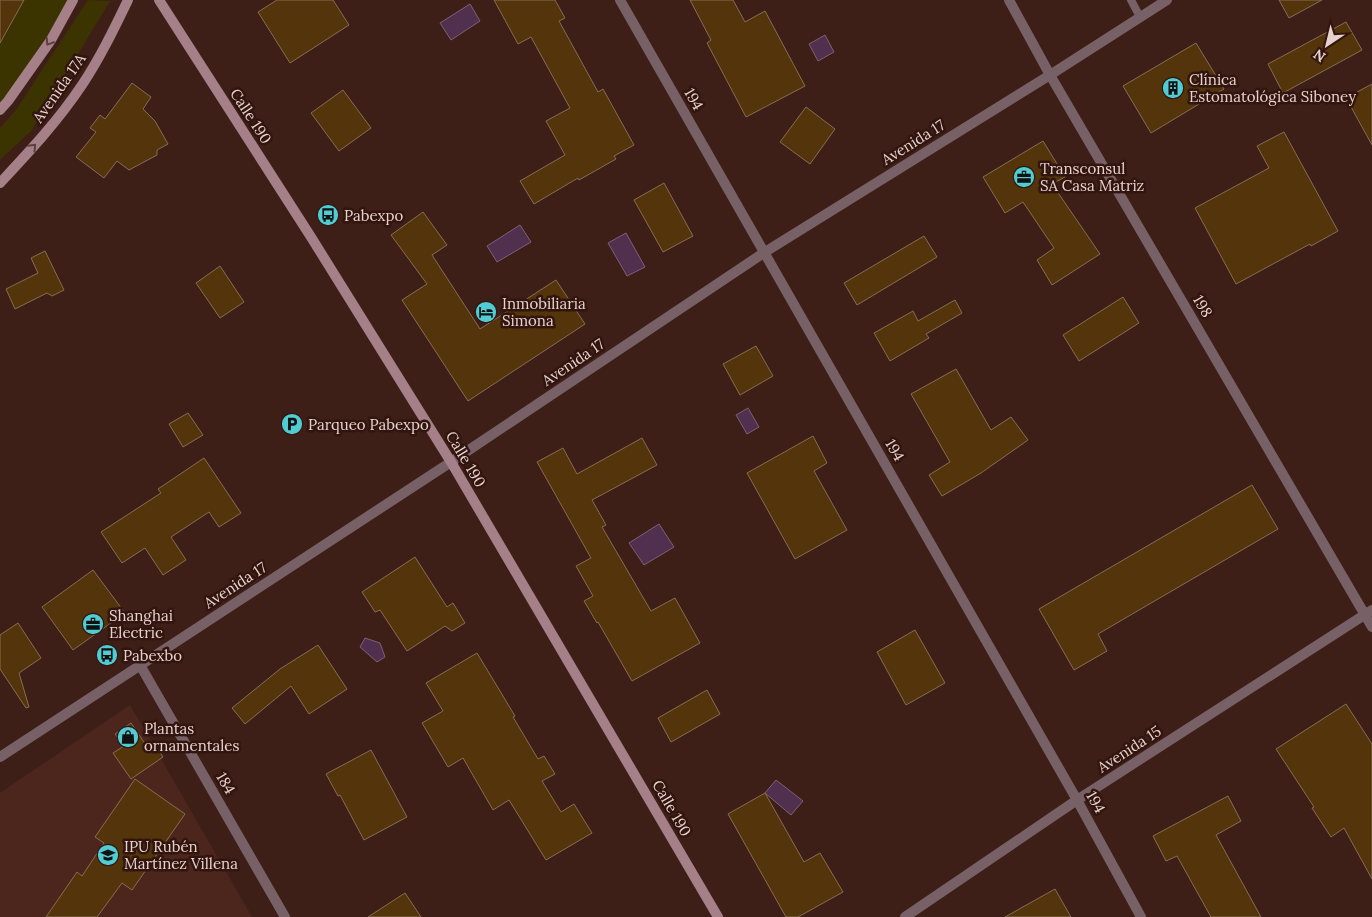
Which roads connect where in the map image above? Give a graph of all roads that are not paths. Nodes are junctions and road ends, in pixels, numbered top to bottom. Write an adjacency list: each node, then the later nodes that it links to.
1 (73, 0): 10 (main road, one-way to 10)
2 (128, 0): 11 (main road, Avenida 17A, one-way to 2)
3 (159, 0): 13 (main road, Calle 190)
4 (620, 0): 12 (street, 194)
5 (1009, 0): 9 (street, 198)
6 (1132, 0): 8 (lane)
7 (1167, 0): 8 (street, Avenida 17)
8 (1140, 17): 9 (street, Avenida 17)
9 (1050, 75): 12 (street, Avenida 17); 14 (street, 198)
10 (0, 110)
11 (0, 183)
12 (765, 252): 13 (street, Avenida 17); 18 (street, 194)
13 (451, 462): 16 (street, Avenida 17); 20 (main road, Calle 190)
14 (1369, 612): 15 (street, 198); 18 (street, Avenida 15)
15 (1372, 627)
16 (140, 665): 17 (street, Avenida 17); 19 (street, 184)
17 (0, 757)
18 (1077, 800): 21 (street, Avenida 15); 22 (street, 194)
19 (285, 917)
20 (718, 917)
21 (905, 917)
22 (1141, 917)

